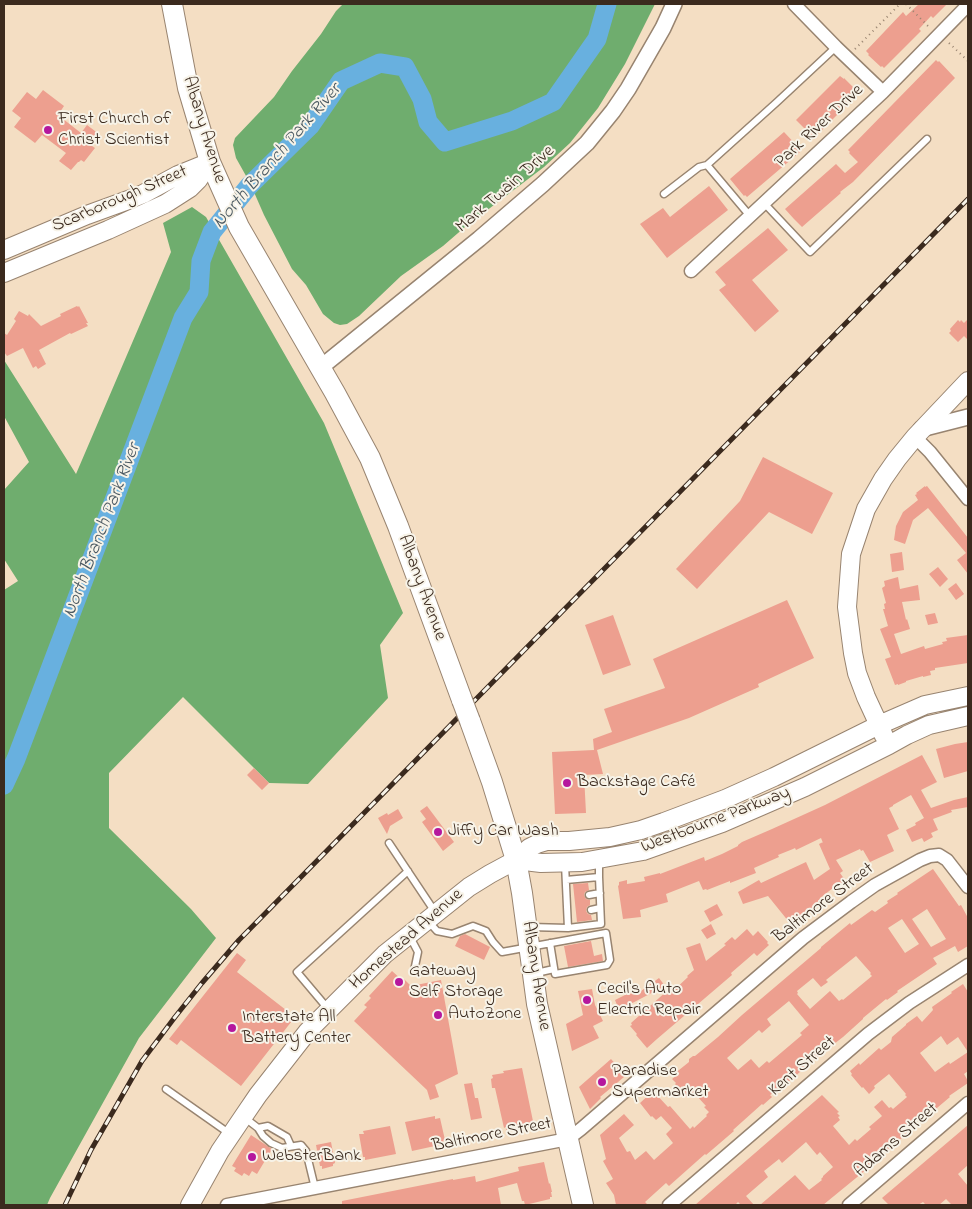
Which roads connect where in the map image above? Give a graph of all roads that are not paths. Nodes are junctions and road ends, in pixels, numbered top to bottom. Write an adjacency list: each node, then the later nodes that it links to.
1 (172, 4): 8 (highway, Albany Avenue)
2 (674, 4): 16 (street, Mark Twain Drive)
3 (794, 4): 5 (street)
4 (968, 5): 6 (street, Park River Drive)
5 (836, 47): 6 (street); 9 (lane)
6 (883, 92): 11 (street, Park River Drive)
7 (927, 139): 11 (lane)
8 (210, 162): 13 (main road, Scarborough Street); 15 (main road, Scarborough Street); 16 (highway, Albany Avenue)
9 (706, 165): 10 (lane); 12 (lane)
10 (664, 194)
11 (764, 203): 12 (street, Park River Drive)
12 (750, 216): 14 (street, Park River Drive)
13 (4, 250)
14 (691, 271)
15 (4, 273)
16 (320, 368): 29 (highway, Albany Avenue, bridge)
17 (968, 381): 19 (main road)
18 (968, 417): 19 (street)
19 (918, 433): 20 (street); 23 (main road)
20 (968, 499)
21 (968, 696): 23 (main road, Westbourne Parkway)
22 (968, 716): 24 (main road, Westbourne Parkway)
23 (879, 725): 24 (main road); 25 (main road, Westbourne Parkway)
24 (889, 745): 26 (main road, Westbourne Parkway)
25 (715, 803): 26 (main road); 29 (main road, Westbourne Parkway)
26 (722, 823): 28 (main road, Westbourne Parkway)
27 (389, 843): 30 (lane)
28 (598, 859): 31 (main road, Westbourne Parkway); 32 (lane)
29 (516, 860): 31 (main road, Westbourne Parkway); 42 (main road, Homestead Avenue); 43 (highway, Albany Avenue)
30 (408, 871): 42 (lane); 52 (lane)
31 (566, 871): 32 (lane); 36 (lane)
32 (599, 877): 34 (lane)
33 (968, 888): 58 (street, Baltimore Street)
34 (600, 893): 35 (lane); 38 (lane)
35 (589, 895)
36 (566, 897): 37 (lane); 41 (lane)
37 (574, 897)
38 (600, 908): 39 (lane); 44 (lane)
39 (591, 910)
40 (576, 912): 41 (lane)
41 (568, 913): 44 (lane)
42 (431, 916): 45 (main road, Homestead Avenue); 47 (lane)
43 (526, 928): 44 (lane); 47 (highway, Albany Avenue)
44 (568, 928)
45 (409, 934): 50 (lane); 52 (main road, Homestead Avenue)
46 (550, 943): 47 (lane); 49 (lane); 49 (lane)
47 (529, 947): 51 (highway, Albany Avenue)
48 (968, 965): 64 (street, Kent Street)
49 (554, 969): 51 (lane)
50 (414, 972)
51 (533, 974): 58 (highway, Albany Avenue)
52 (329, 1010): 55 (main road, Homestead Avenue)
53 (166, 1089): 57 (lane)
54 (968, 1104): 65 (street, Adams Street)
55 (243, 1117): 56 (lane); 57 (main road, Homestead Avenue)
56 (258, 1128): 59 (lane); 59 (lane)
57 (231, 1135): 61 (main road, Homestead Avenue)
58 (568, 1139): 60 (street, Baltimore Street); 63 (highway, Albany Avenue)
59 (291, 1146): 60 (lane)
60 (315, 1188): 62 (street, Baltimore Street)
61 (190, 1205)
62 (227, 1205)
63 (583, 1205)
64 (669, 1205)
65 (849, 1205)

